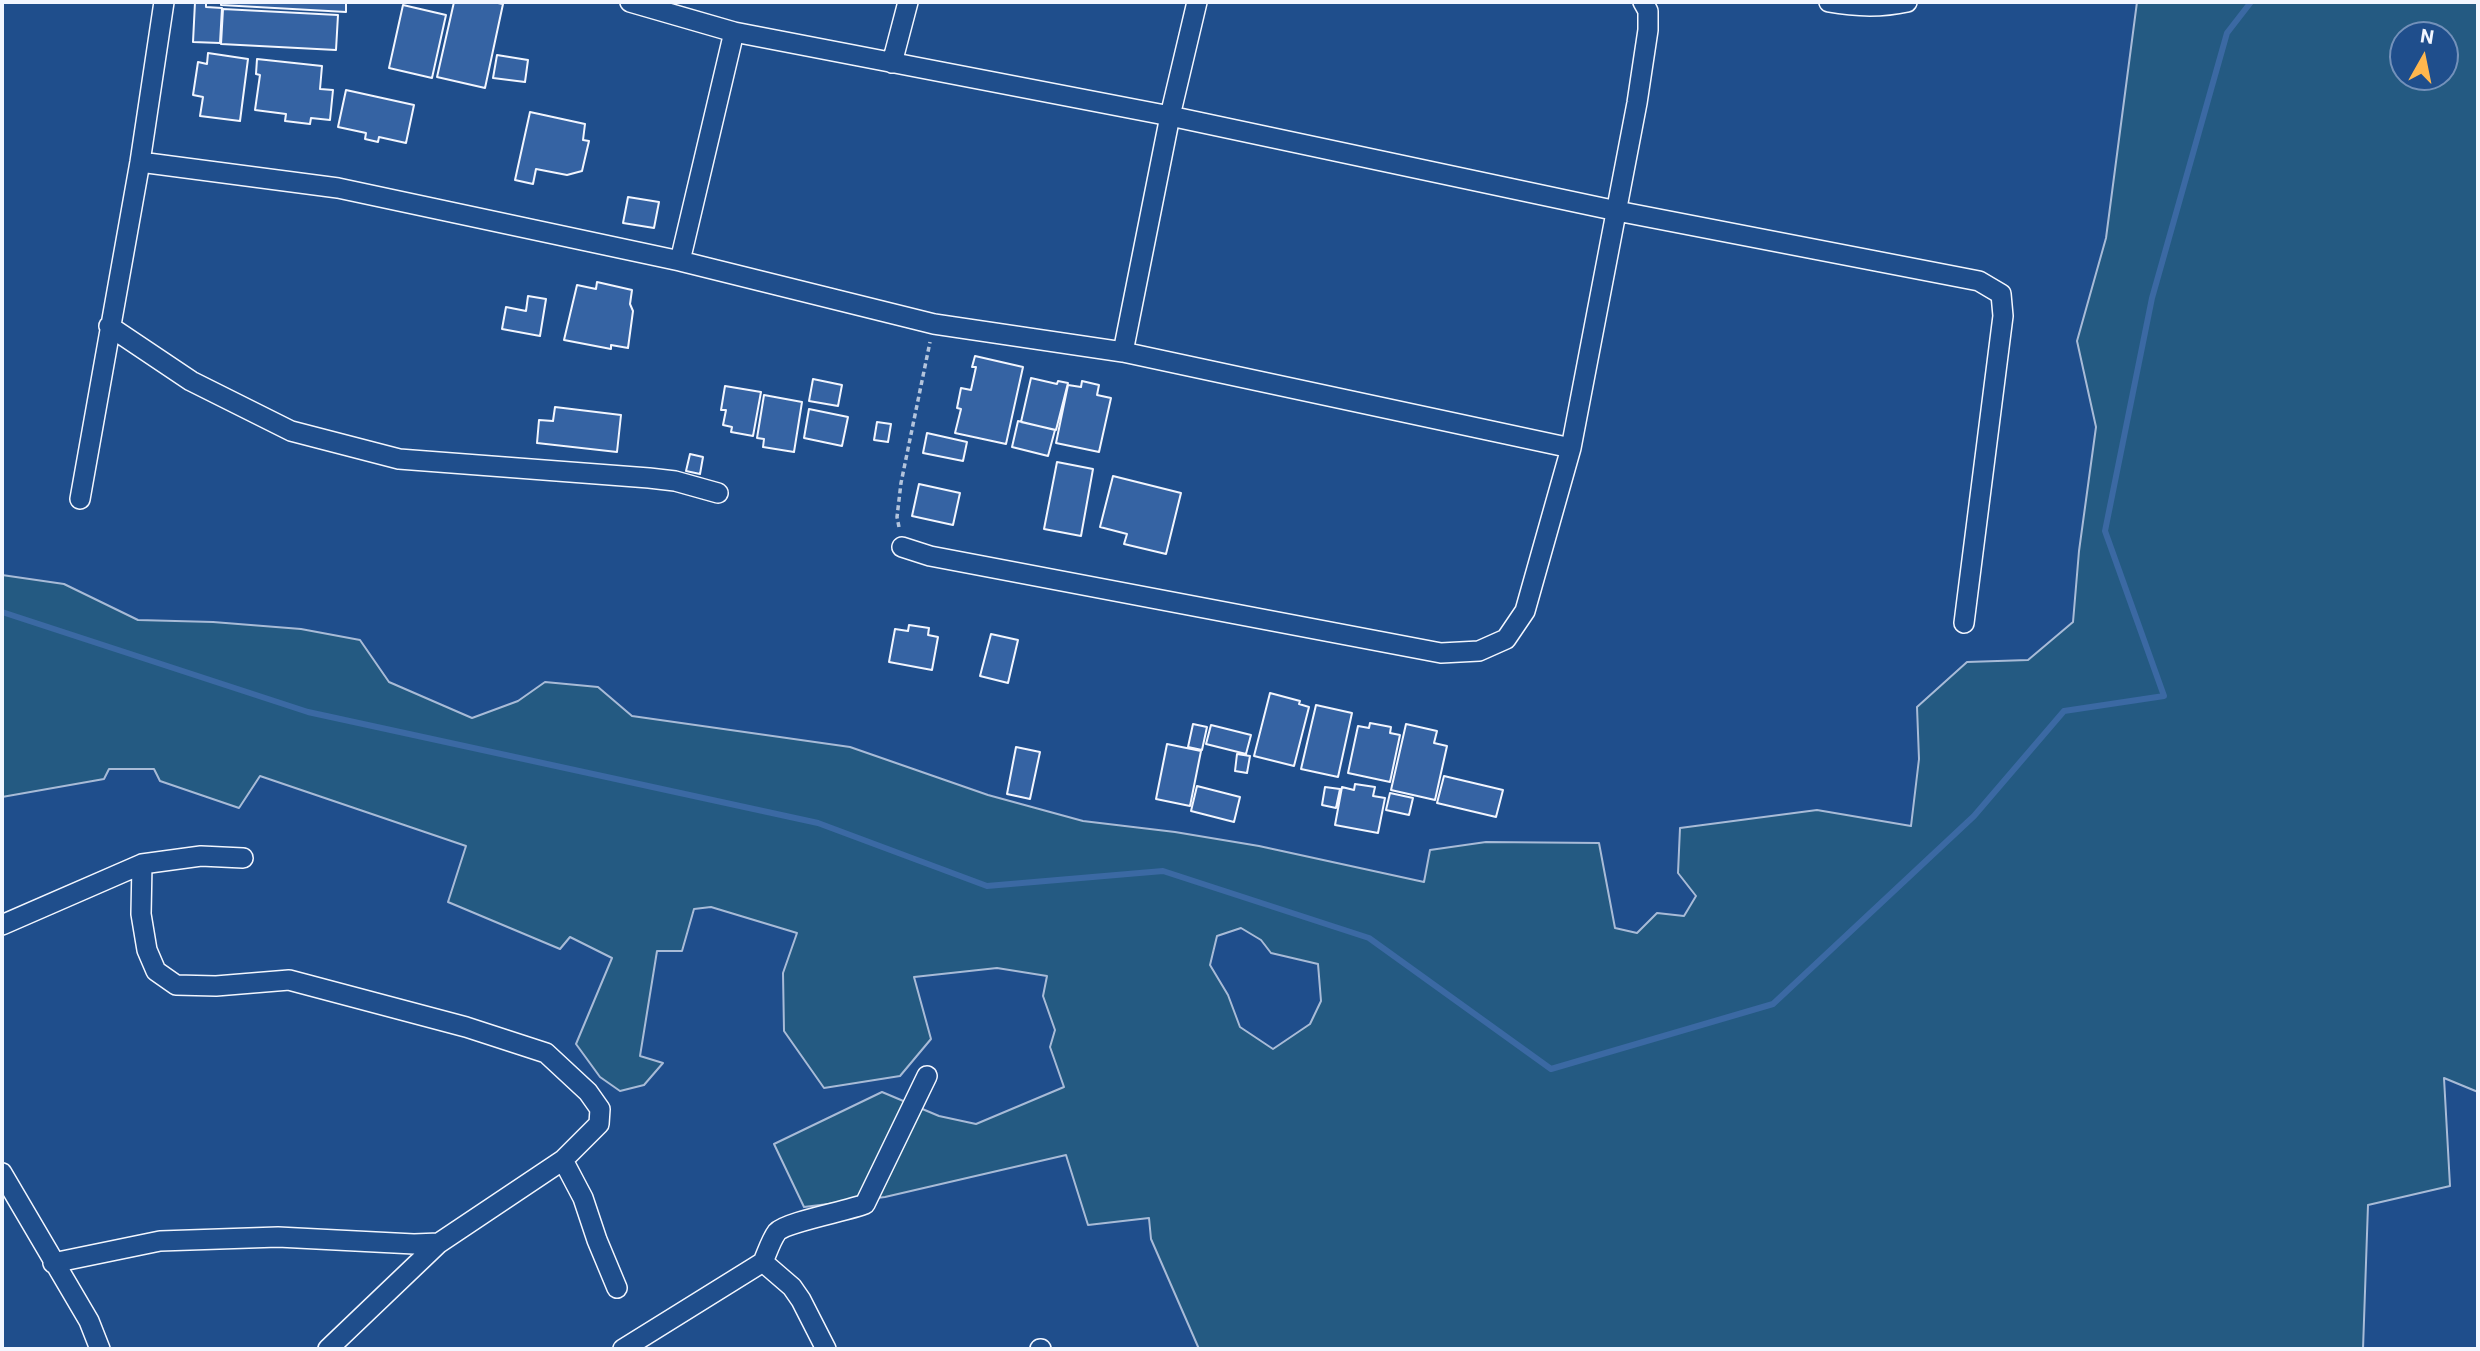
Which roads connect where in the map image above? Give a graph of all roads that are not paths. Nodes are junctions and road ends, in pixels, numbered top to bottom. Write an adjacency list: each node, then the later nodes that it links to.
1 (164, 2): 11 (street)
2 (630, 2): 8 (street)
3 (908, 2): 9 (street)
4 (1197, 2): 10 (street)
5 (1643, 2): 12 (street)
6 (1829, 2): 7 (street)
7 (1907, 2)
8 (734, 32): 9 (street); 13 (street)
9 (892, 63): 10 (street)
10 (1170, 116): 12 (street); 15 (street)
11 (140, 162): 13 (street); 14 (street)
12 (1616, 211): 16 (street); 20 (street)
13 (680, 261): 15 (street)
14 (109, 326): 17 (street); 18 (street)
15 (1123, 352): 16 (street)
16 (1571, 448): 19 (street)
17 (718, 493)
18 (80, 499)
19 (902, 547)
20 (1964, 622)
21 (243, 858): 22 (street)
22 (142, 864): 23 (street); 25 (street)
23 (2, 925)
24 (927, 1076): 28 (street)
25 (563, 1160): 27 (street); 30 (street)
26 (2, 1173): 29 (street)
27 (439, 1244): 29 (street); 32 (street)
28 (763, 1262): 33 (street); 34 (street)
29 (53, 1263): 31 (street)
30 (617, 1288)
31 (100, 1349)
32 (327, 1349)
33 (624, 1349)
34 (827, 1349)

